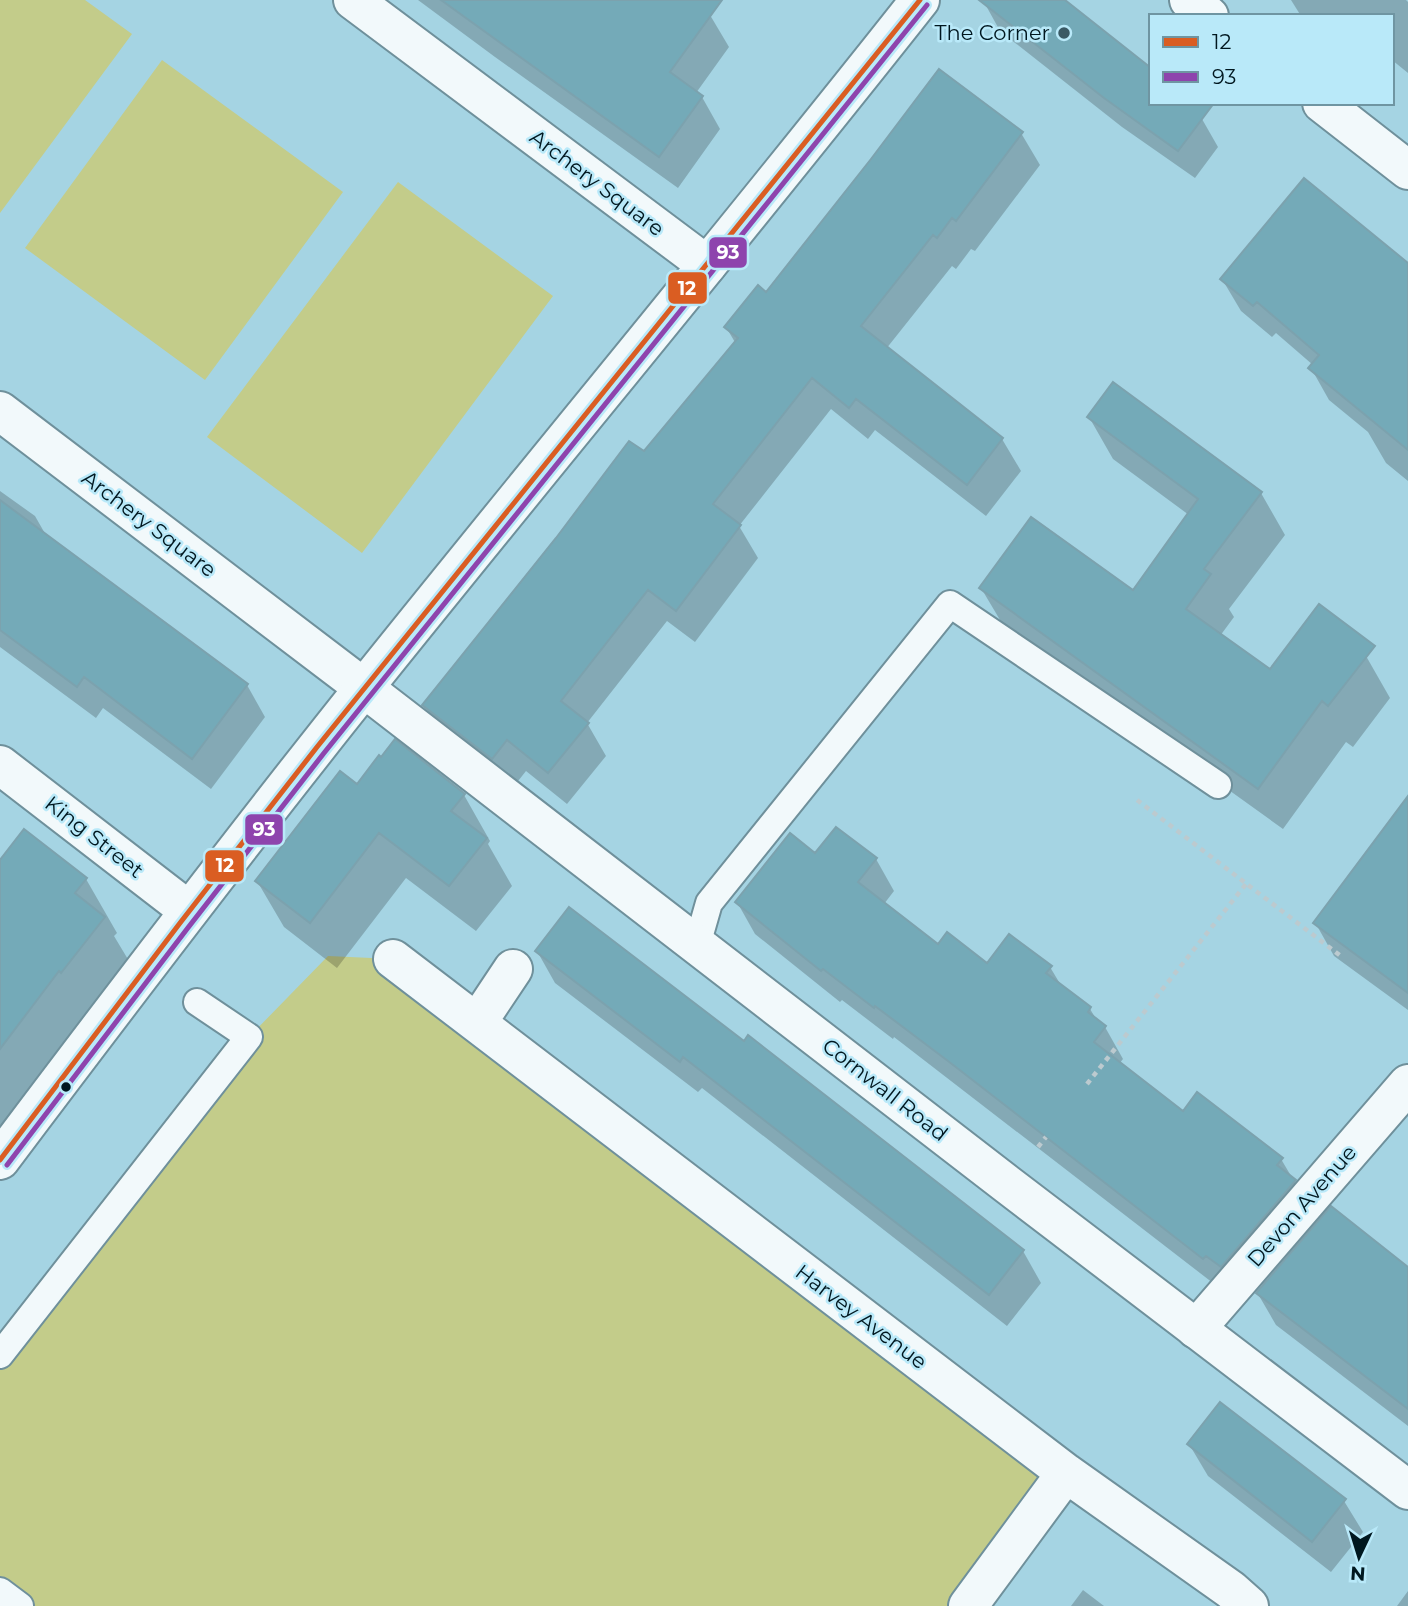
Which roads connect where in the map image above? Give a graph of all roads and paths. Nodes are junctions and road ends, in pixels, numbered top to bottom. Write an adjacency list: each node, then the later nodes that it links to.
1 (353, 0): 7 (street, Archery Square)
2 (920, 0): 7 (street)
3 (1189, 0): 4 (street)
4 (1206, 14)
5 (1325, 105): 6 (street)
6 (1408, 170)
7 (707, 265): 9 (street)
8 (0, 411): 9 (street, Archery Square)
9 (364, 688): 14 (street); 15 (street, Cornwall Road)
10 (0, 765): 14 (street, King Street)
11 (1218, 785): 15 (lane)
12 (1137, 800): 13 (path)
13 (1246, 884): 16 (path); 21 (path)
14 (188, 910): 23 (street)
15 (697, 945): 24 (street, Cornwall Road)
16 (1342, 957)
17 (393, 958): 20 (street, Harvey Avenue)
18 (513, 969): 20 (street)
19 (197, 1002): 25 (lane)
20 (477, 1023): 26 (street, Harvey Avenue)
21 (1087, 1084)
22 (1408, 1084): 24 (street, Devon Avenue)
23 (0, 1160)
24 (1196, 1329): 27 (street, Cornwall Road)
25 (0, 1355)
26 (1066, 1473): 30 (street); 31 (street, Harvey Avenue)
27 (1408, 1490)
28 (0, 1591): 29 (lane)
29 (20, 1606)
30 (968, 1606)
31 (1249, 1606)

